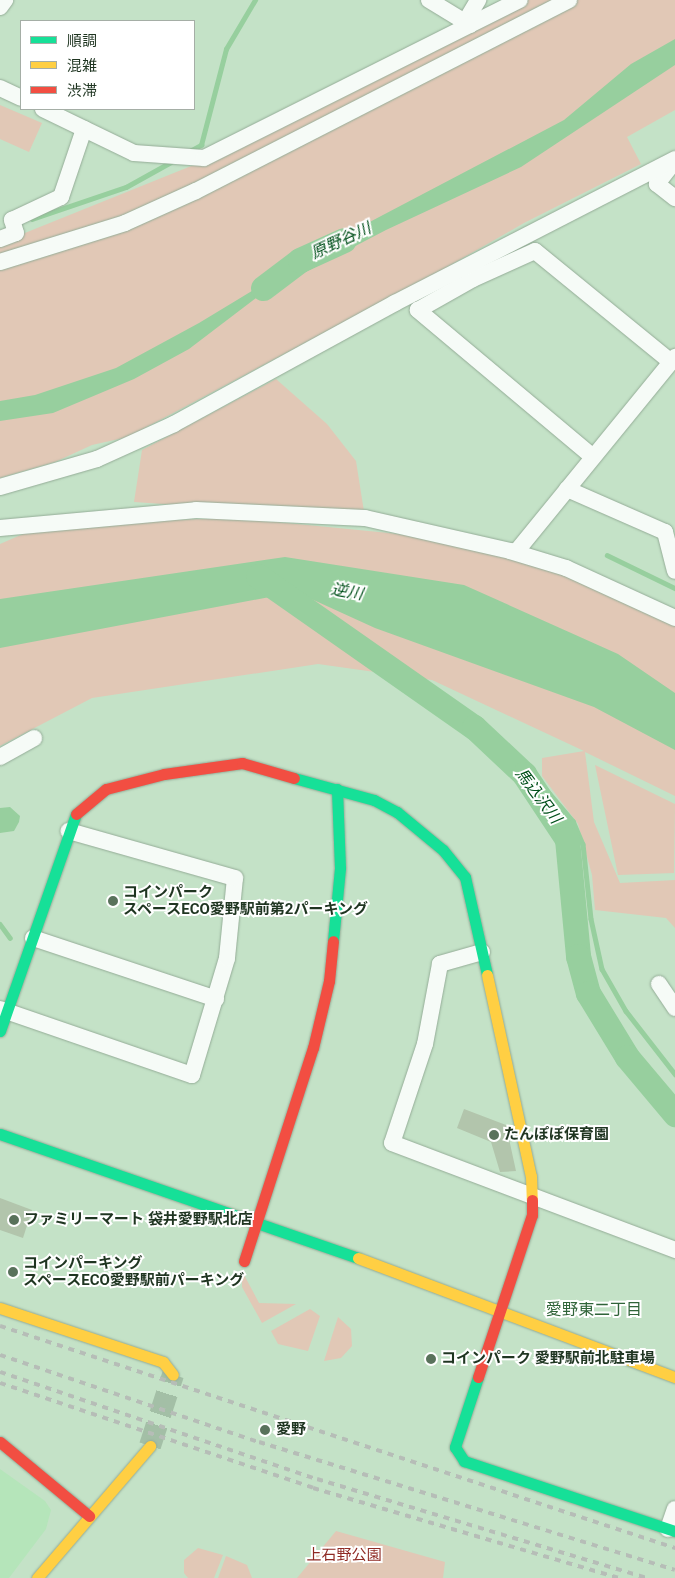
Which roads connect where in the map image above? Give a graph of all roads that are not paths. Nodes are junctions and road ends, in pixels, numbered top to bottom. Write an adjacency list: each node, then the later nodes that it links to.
1 (5, 0): 6 (street)
2 (430, 0): 7 (street)
3 (478, 0): 7 (street)
4 (520, 0): 7 (street)
5 (569, 0): 15 (street)
6 (0, 8)
7 (467, 23): 11 (street)
8 (0, 88): 9 (street)
9 (20, 98)
10 (45, 110): 11 (street)
11 (84, 129): 14 (street)
12 (675, 159): 13 (street); 18 (street)
13 (675, 198)
14 (0, 239)
15 (0, 262)
16 (673, 360): 17 (street); 17 (street)
17 (593, 458): 19 (street)
18 (0, 487)
19 (567, 489): 21 (street); 22 (street)
20 (0, 528): 21 (street)
21 (516, 552): 23 (street)
22 (675, 570)
23 (675, 618)
24 (34, 738): 25 (street)
25 (0, 757)
26 (337, 790): 27 (street); 29 (street); 37 (street)
27 (68, 831): 28 (street); 31 (street)
28 (32, 938): 31 (street); 33 (street)
29 (482, 952): 36 (street); 36 (street)
30 (659, 984): 32 (street)
31 (216, 999): 33 (street)
32 (675, 1008)
33 (3, 1010): 34 (street)
34 (0, 1031)
35 (0, 1134): 37 (street)
36 (531, 1196): 38 (street); 41 (street)
37 (258, 1221): 39 (street); 41 (street)
38 (675, 1250)
39 (244, 1260)
40 (0, 1308): 42 (street)
41 (502, 1310): 43 (street); 48 (street)
42 (173, 1375)
43 (675, 1377)
44 (0, 1442): 47 (street)
45 (150, 1446): 47 (street)
46 (675, 1509): 48 (street)
47 (89, 1516): 49 (street)
48 (671, 1530)
49 (37, 1578)

